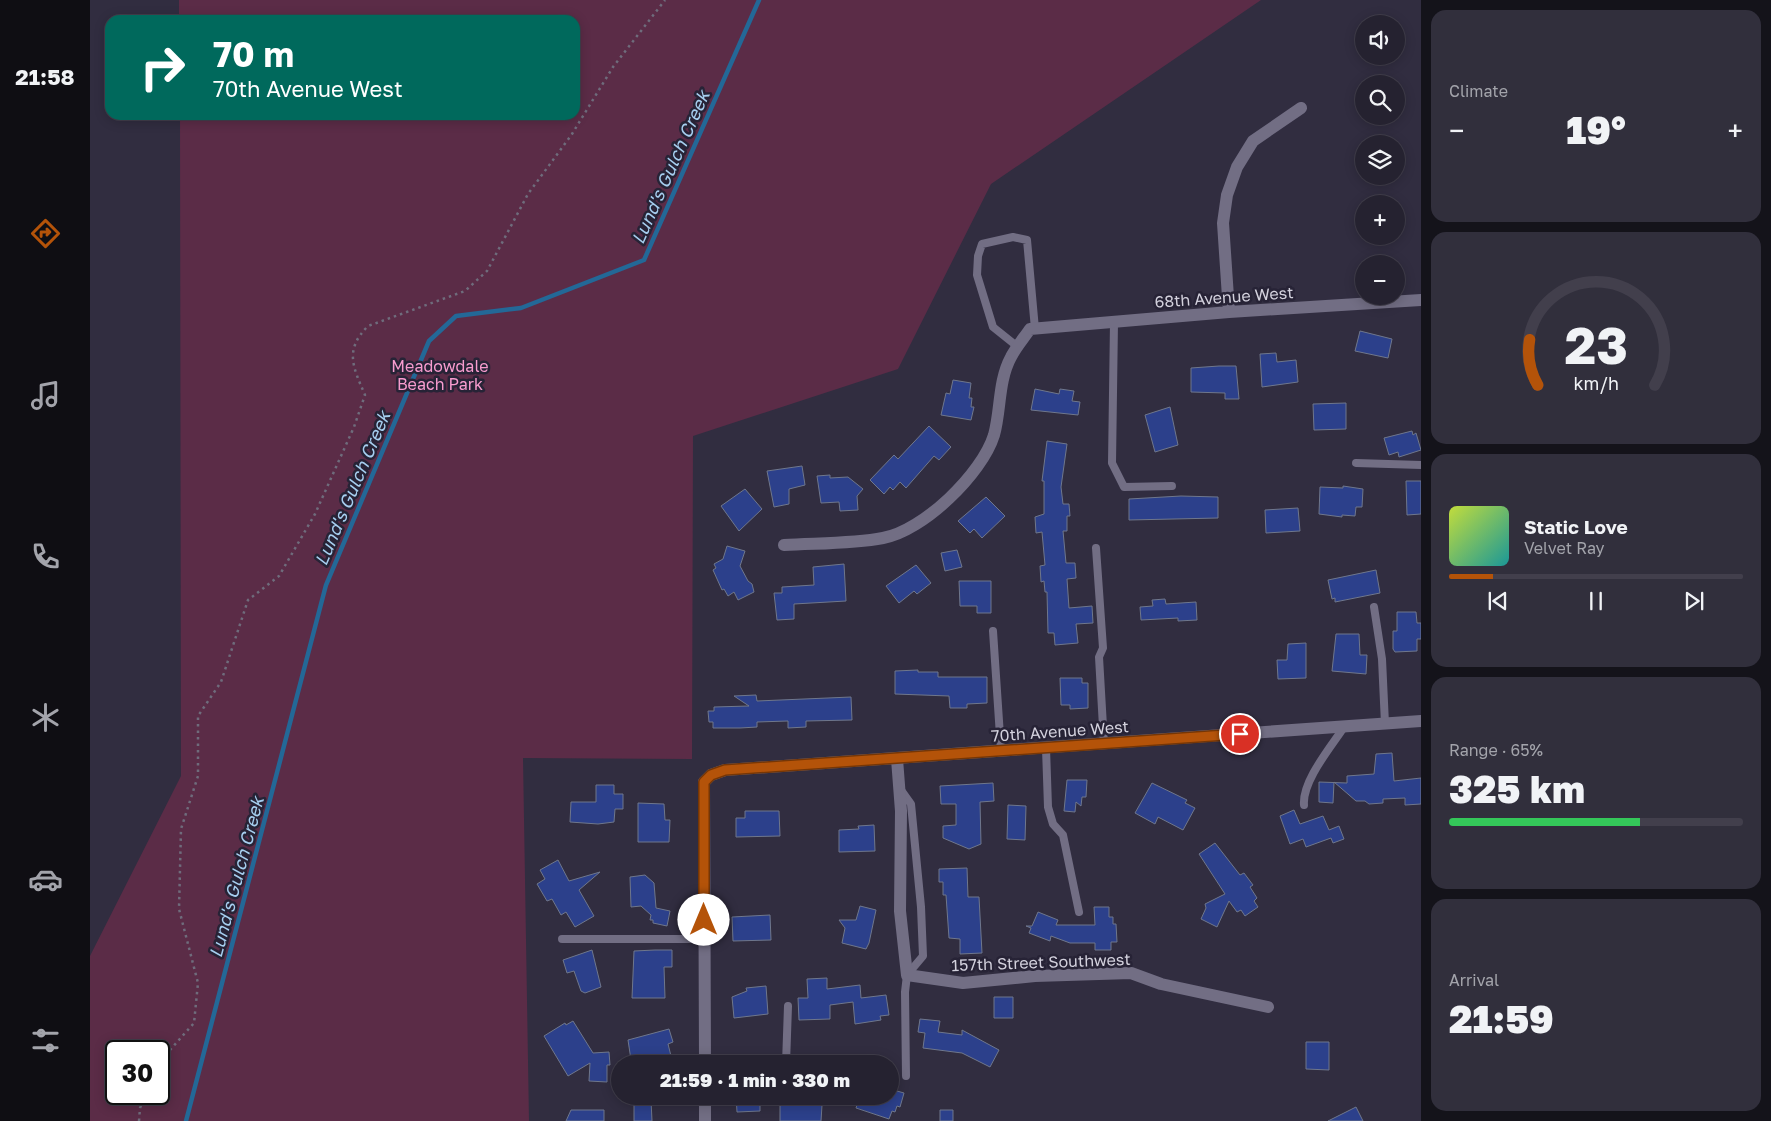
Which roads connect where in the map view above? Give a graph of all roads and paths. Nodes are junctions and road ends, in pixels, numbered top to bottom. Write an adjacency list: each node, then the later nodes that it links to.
1 (664, 0): 30 (path)
2 (1301, 108): 4 (street)
3 (1421, 300): 4 (street, 68th Avenue West)
4 (1229, 312): 5 (street, 68th Avenue West)
5 (1114, 322): 6 (street, 68th Avenue West); 10 (lane)
6 (1033, 329): 7 (street); 7 (lane)
7 (1018, 347): 11 (street)
8 (1356, 463): 9 (lane)
9 (1421, 465)
10 (1172, 486)
11 (784, 545)
12 (1096, 548): 18 (lane)
13 (1374, 607): 16 (lane)
14 (993, 631): 20 (lane)
15 (1421, 721): 16 (street, 70th Avenue West)
16 (1385, 724): 17 (street, 70th Avenue West)
17 (1344, 727): 18 (street, 70th Avenue West); 23 (lane)
18 (1104, 744): 19 (street, 70th Avenue West)
19 (1046, 748): 20 (street, 70th Avenue West); 24 (lane)
20 (1001, 752): 21 (street, 70th Avenue West)
21 (897, 759): 22 (street); 26 (street, 70th Avenue West)
22 (899, 788): 27 (street); 27 (lane)
23 (1304, 805)
24 (1080, 912)
25 (562, 939): 26 (lane)
26 (704, 939): 31 (street)
27 (907, 975): 29 (street, 157th Street Southwest); 33 (lane)
28 (788, 1006): 32 (lane)
29 (1268, 1006)
30 (170, 1050)
31 (705, 1055)
32 (786, 1055)
33 (906, 1076)
34 (141, 1105): 36 (path)
35 (705, 1105): 37 (street)
36 (139, 1121)
37 (706, 1121)

